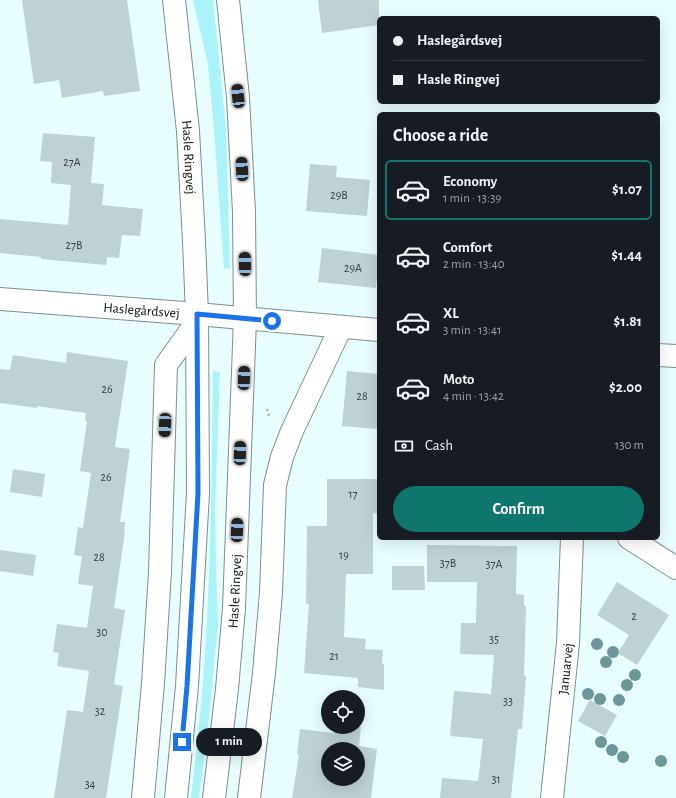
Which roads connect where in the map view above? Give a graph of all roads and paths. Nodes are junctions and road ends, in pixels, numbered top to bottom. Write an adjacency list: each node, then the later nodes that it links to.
1 (174, 0): 4 (street, Hasle Ringvej)
2 (228, 0): 5 (street, Hasle Ringvej)
3 (0, 299): 4 (street, Haslegårdsvej)
4 (197, 314): 5 (street, Haslegårdsvej); 13 (street, Hasle Ringvej); 14 (street, Hasle Ringvej)
5 (245, 319): 6 (street, Haslegårdsvej); 15 (street, Hasle Ringvej)
6 (341, 327): 7 (street, Haslegårdsvej); 16 (street)
7 (377, 330)
8 (660, 355): 9 (street)
9 (676, 356)
10 (572, 540): 17 (street, Januarvej)
11 (632, 540): 12 (street)
12 (676, 568)
13 (143, 798)
14 (176, 798)
15 (214, 798)
16 (249, 798)
17 (552, 798)

